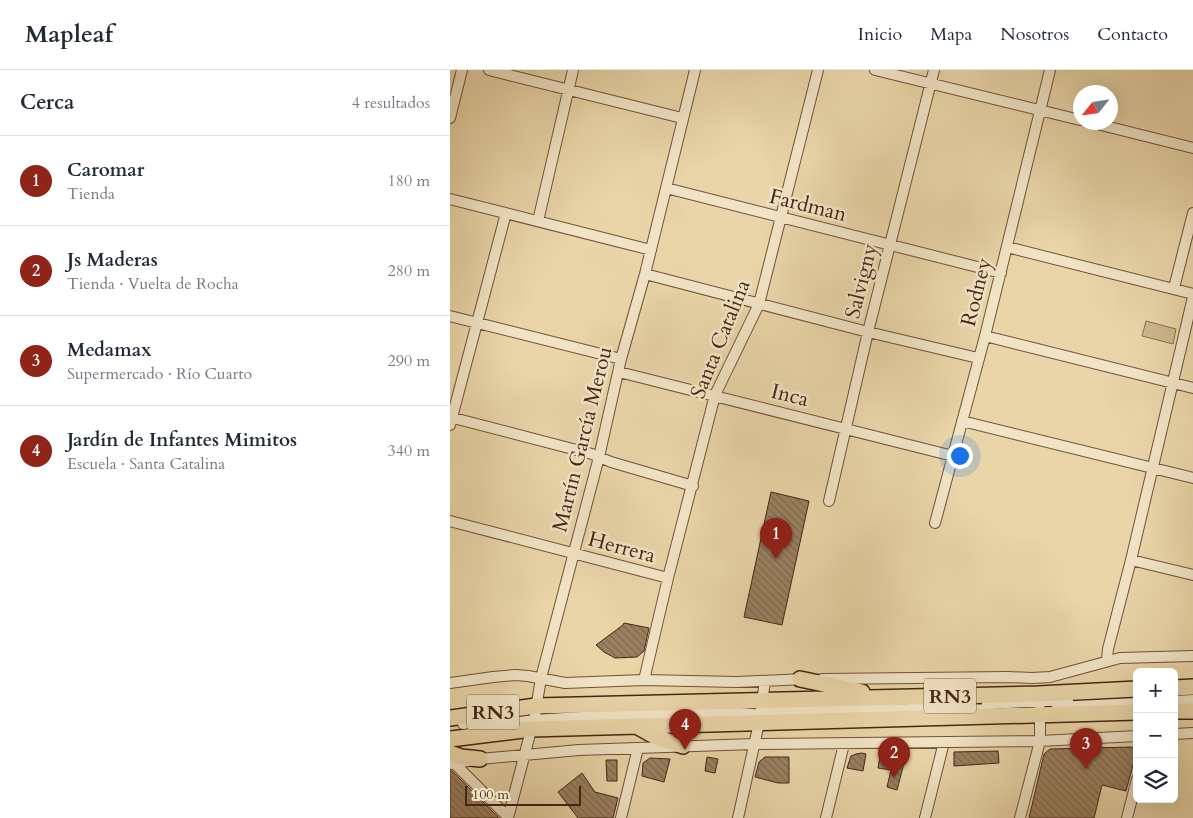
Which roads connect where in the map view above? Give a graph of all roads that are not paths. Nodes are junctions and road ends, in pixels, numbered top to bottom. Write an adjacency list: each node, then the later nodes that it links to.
1 (462, 70): 12 (street)
2 (488, 70): 10 (street)
3 (573, 70): 10 (street)
4 (695, 70): 13 (street, Martín García Merou)
5 (818, 70): 21 (street, Santa Catalina)
6 (875, 70): 9 (street)
7 (934, 70): 9 (street, Salvigny)
8 (1050, 70): 11 (street, Rodney)
9 (930, 84): 11 (street); 23 (street, Salvigny)
10 (568, 90): 13 (street); 22 (street)
11 (1040, 110): 14 (street); 24 (street, Rodney)
12 (450, 118)
13 (682, 118): 17 (street, Martín García Merou)
14 (1073, 118)
15 (1118, 129): 16 (street)
16 (1193, 148)
17 (666, 188): 21 (street, Fardman); 25 (street, Martín García Merou)
18 (450, 199): 19 (street)
19 (506, 213): 22 (street); 32 (street)
20 (1193, 213): 28 (street)
21 (780, 218): 23 (street, Fardman); 30 (street, Santa Catalina)
22 (538, 221): 25 (street)
23 (890, 244): 26 (street, Fardman); 33 (street, Salvigny)
24 (1007, 247): 26 (street, Rodney); 28 (street)
25 (651, 250): 27 (street, Martín García Merou)
26 (1001, 273): 34 (street, Rodney)
27 (645, 274): 30 (street); 36 (street, Martín García Merou)
28 (1174, 288): 29 (street)
29 (1193, 296): 38 (street)
30 (759, 304): 33 (street); 40 (street, Santa Catalina)
31 (450, 316): 32 (street)
32 (477, 323): 36 (street); 41 (street)
33 (868, 332): 35 (street); 43 (street, Salvigny)
34 (985, 336): 35 (street, Rodney); 38 (street)
35 (978, 358): 42 (street, Rodney)
36 (621, 360): 37 (street, Martín García Merou)
37 (619, 372): 40 (street, Inca); 45 (street, Martín García Merou)
38 (1173, 382): 39 (street); 46 (street)
39 (1193, 388)
40 (715, 396): 43 (street, Inca); 48 (street, Santa Catalina)
41 (451, 420): 45 (street)
42 (962, 421): 44 (street, Rodney); 46 (street)
43 (845, 428): 44 (street, Inca); 49 (street, Salvigny)
44 (953, 456): 51 (street, Rodney)
45 (599, 457): 48 (street); 52 (street, Martín García Merou)
46 (1153, 468): 47 (street); 53 (street)
47 (1193, 478)
48 (693, 486): 55 (street, Santa Catalina)
49 (829, 501)
50 (450, 521): 52 (street, Herrera)
51 (935, 523)
52 (573, 553): 55 (street, Herrera); 58 (street, Martín García Merou)
53 (1131, 560): 54 (street); 57 (street)
54 (1193, 575)
55 (668, 578): 60 (street, Santa Catalina)
56 (1193, 656): 57 (street)
57 (1107, 660): 59 (street)
58 (541, 678): 60 (street); 62 (street); 75 (street, Martín García Merou)
59 (800, 679): 61 (street); 69 (highway)
60 (644, 680): 61 (street)
61 (765, 681): 72 (street)
62 (450, 683)
63 (1193, 687): 64 (highway)
64 (1178, 688)
65 (1133, 691): 71 (highway, RN3)
66 (1193, 693): 67 (street)
67 (1178, 694)
68 (1133, 696): 71 (street)
69 (888, 698): 71 (highway, RN3); 72 (highway, RN3)
70 (1133, 703): 71 (street)
71 (1039, 705): 72 (highway, RN3); 72 (street); 73 (highway, RN3); 83 (street)
72 (761, 712): 75 (highway, RN3); 77 (highway, RN3); 85 (street)
73 (1133, 712)
74 (450, 718): 75 (highway, RN3)
75 (534, 718): 76 (street); 77 (highway, RN3); 78 (street); 82 (highway, RN3); 89 (street, Martín García Merou)
76 (450, 725)
77 (636, 726): 87 (highway)
78 (450, 733)
79 (1193, 733): 80 (street)
80 (1178, 734)
81 (1133, 736): 83 (street)
82 (450, 739)
83 (1040, 741): 84 (street); 98 (street)
84 (944, 742): 86 (street); 97 (street)
85 (754, 744): 86 (street); 87 (street); 95 (street)
86 (844, 744): 96 (street)
87 (682, 746): 88 (street)
88 (638, 748): 89 (street); 94 (street)
89 (524, 755): 90 (street); 93 (street, Martín García Merou)
90 (480, 759): 91 (highway)
91 (452, 760): 93 (street)
92 (1133, 795): 99 (street)
93 (508, 818)
94 (620, 818)
95 (738, 818)
96 (826, 818)
97 (925, 818)
98 (1020, 818)
99 (1127, 818)

